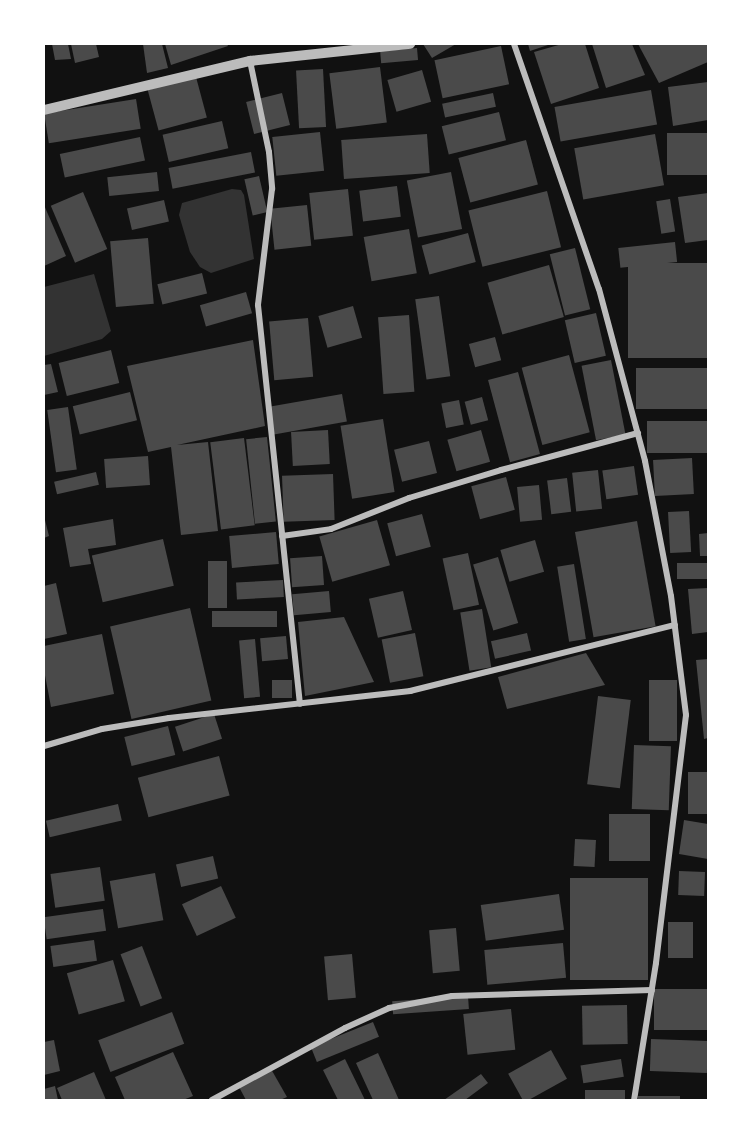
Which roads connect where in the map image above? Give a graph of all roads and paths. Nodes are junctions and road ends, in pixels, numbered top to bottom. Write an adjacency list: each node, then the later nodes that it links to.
1 (410, 44): 3 (street)
2 (514, 44): 5 (street)
3 (250, 61): 4 (street); 6 (street)
4 (44, 110)
5 (638, 433): 6 (street); 7 (street)
6 (282, 536): 8 (street)
7 (675, 625): 8 (street); 10 (street)
8 (300, 704): 9 (street)
9 (44, 746)
10 (652, 990): 11 (street); 12 (street)
11 (212, 1101)
12 (634, 1101)

